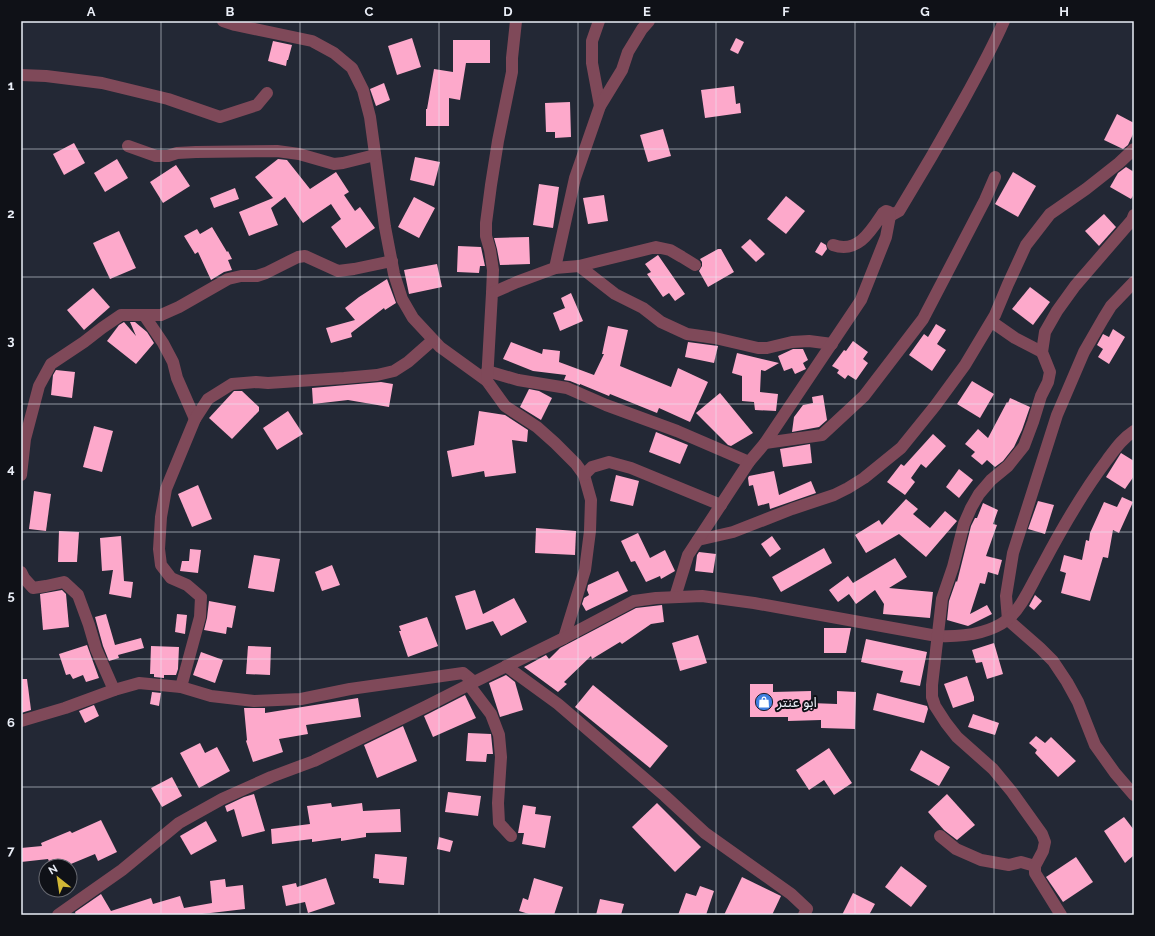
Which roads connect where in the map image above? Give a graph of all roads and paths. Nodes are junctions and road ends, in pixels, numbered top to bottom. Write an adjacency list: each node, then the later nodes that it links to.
1 (223, 21): 11 (street)
2 (516, 21): 21 (street)
3 (599, 21): 8 (street)
4 (649, 21): 8 (street)
5 (1004, 21): 14 (street)
6 (21, 75): 7 (street)
7 (267, 93)
8 (600, 106): 19 (street)
9 (128, 146): 11 (street)
10 (1134, 148): 23 (street)
11 (375, 155): 16 (street)
12 (995, 177): 30 (street)
13 (1134, 215): 26 (street)
14 (890, 216): 15 (street); 25 (street)
15 (833, 245)
16 (392, 261): 22 (street); 24 (street)
17 (695, 265): 18 (street)
18 (579, 266): 19 (street); 25 (street)
19 (555, 268): 21 (street)
20 (1134, 282): 38 (street)
21 (492, 293): 27 (street)
22 (144, 315): 28 (street); 32 (street)
23 (992, 322): 26 (street); 35 (street)
24 (433, 340): 27 (street); 28 (street)
25 (832, 344): 30 (street)
26 (1042, 352): 39 (street)
27 (487, 376): 31 (street); 33 (street)
28 (195, 420): 43 (street)
29 (1134, 431): 38 (street)
30 (765, 443): 31 (street)
31 (748, 462): 34 (street)
32 (21, 475)
33 (584, 475): 34 (street); 40 (street)
34 (721, 505): 35 (street)
35 (698, 540): 37 (street)
36 (21, 572): 44 (street)
37 (675, 597): 39 (street); 40 (street)
38 (1008, 620): 39 (street); 46 (street)
39 (937, 636): 49 (street)
40 (564, 638): 41 (street)
41 (506, 666): 42 (street); 50 (street)
42 (471, 683): 43 (street); 47 (street); 51 (street)
43 (181, 687): 44 (street)
44 (114, 690): 45 (street)
45 (21, 721)
46 (1134, 795)
47 (511, 836)
48 (940, 836): 49 (street)
49 (1035, 866): 52 (street)
50 (809, 913)
51 (58, 915)
52 (1061, 915)

